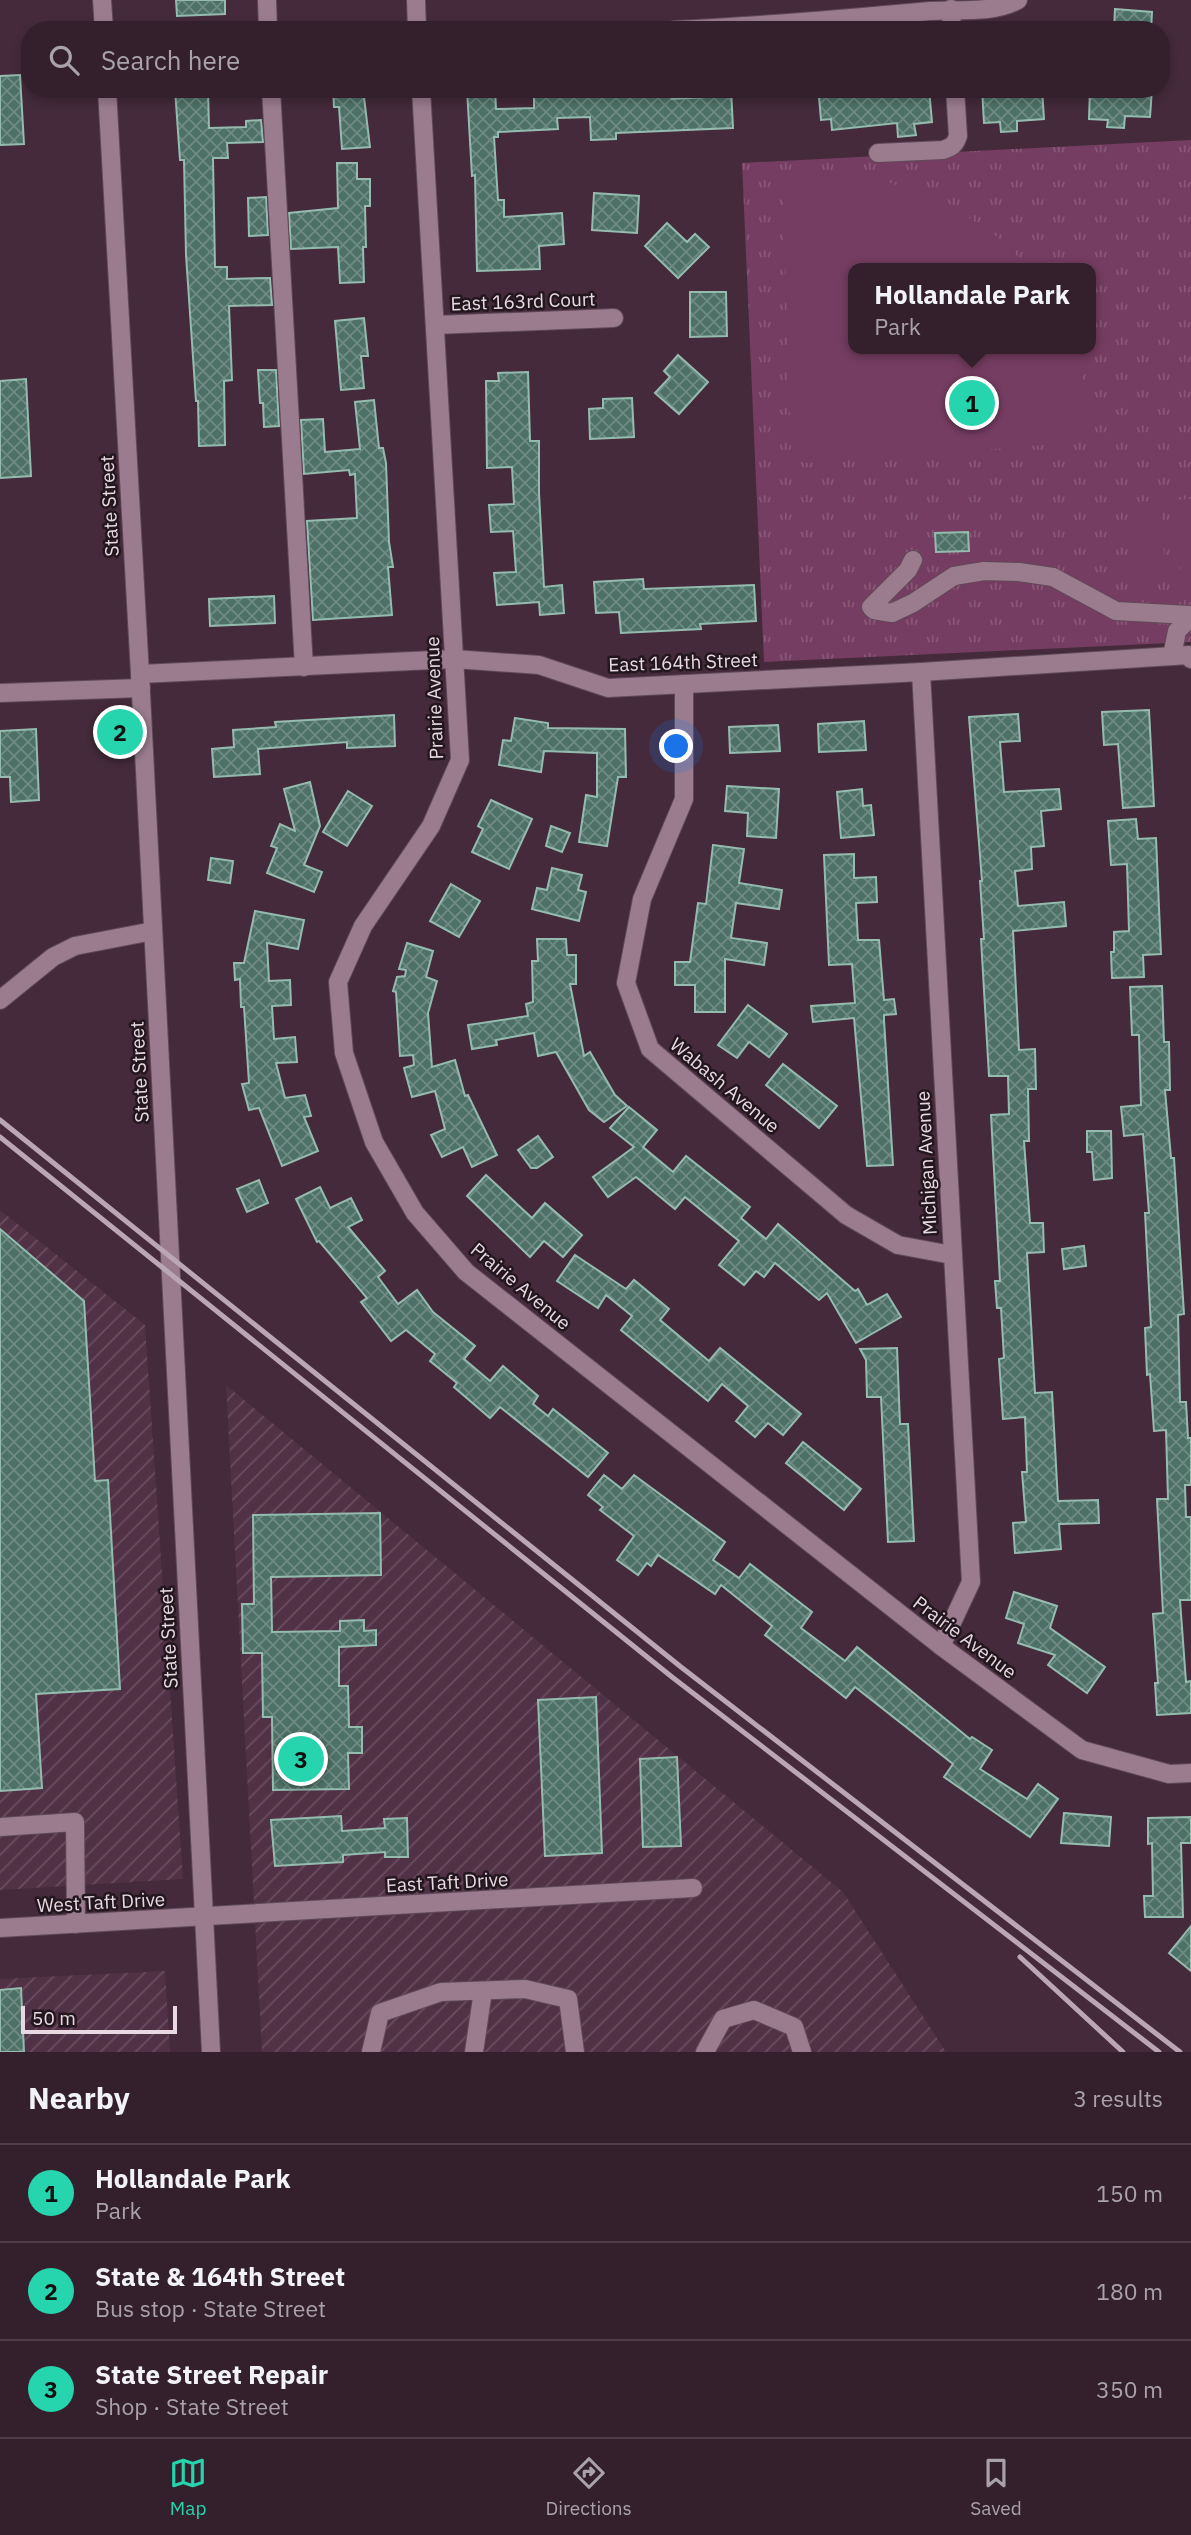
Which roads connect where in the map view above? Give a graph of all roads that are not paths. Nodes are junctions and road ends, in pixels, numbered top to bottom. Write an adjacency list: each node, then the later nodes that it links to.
1 (102, 0): 6 (street)
2 (267, 0): 7 (street)
3 (416, 0): 8 (street)
4 (1018, 0): 5 (street)
5 (951, 9): 9 (street); 10 (street)
6 (103, 21)
7 (268, 21)
8 (417, 21)
9 (815, 21)
10 (952, 21)
11 (108, 98): 23 (street, State Street)
12 (272, 98): 21 (street)
13 (422, 98): 17 (street, Prairie Avenue)
14 (955, 98): 15 (street)
15 (878, 153)
16 (614, 318): 17 (street, East 163rd Court)
17 (435, 325): 20 (street, Prairie Avenue)
18 (913, 561): 19 (street)
19 (1184, 657): 22 (street, East 164th Street)
20 (454, 659): 21 (street, East 164th Street); 24 (street, East 164th Street); 29 (street, Prairie Avenue)
21 (304, 667): 23 (street, East 164th Street)
22 (921, 672): 24 (street, East 164th Street); 28 (street, Michigan Avenue)
23 (140, 681): 25 (street, East 164th Street); 26 (street, State Street)
24 (684, 684): 28 (street, Wabash Avenue)
25 (0, 693)
26 (153, 931): 27 (street); 33 (street, State Street)
27 (0, 1000)
28 (952, 1255): 29 (street, Michigan Avenue)
29 (941, 1646): 30 (street, Prairie Avenue)
30 (1191, 1773)
31 (0, 1827): 34 (street)
32 (693, 1888): 33 (street, East Taft Drive)
33 (203, 1917): 34 (street, West Taft Drive); 37 (street, State Street)
34 (76, 1924): 35 (street, West Taft Drive)
35 (0, 1928)
36 (482, 1990): 38 (street); 39 (street); 40 (street)
37 (211, 2052)
38 (371, 2052)
39 (474, 2052)
40 (575, 2052)
41 (705, 2052): 42 (street)
42 (802, 2052)

